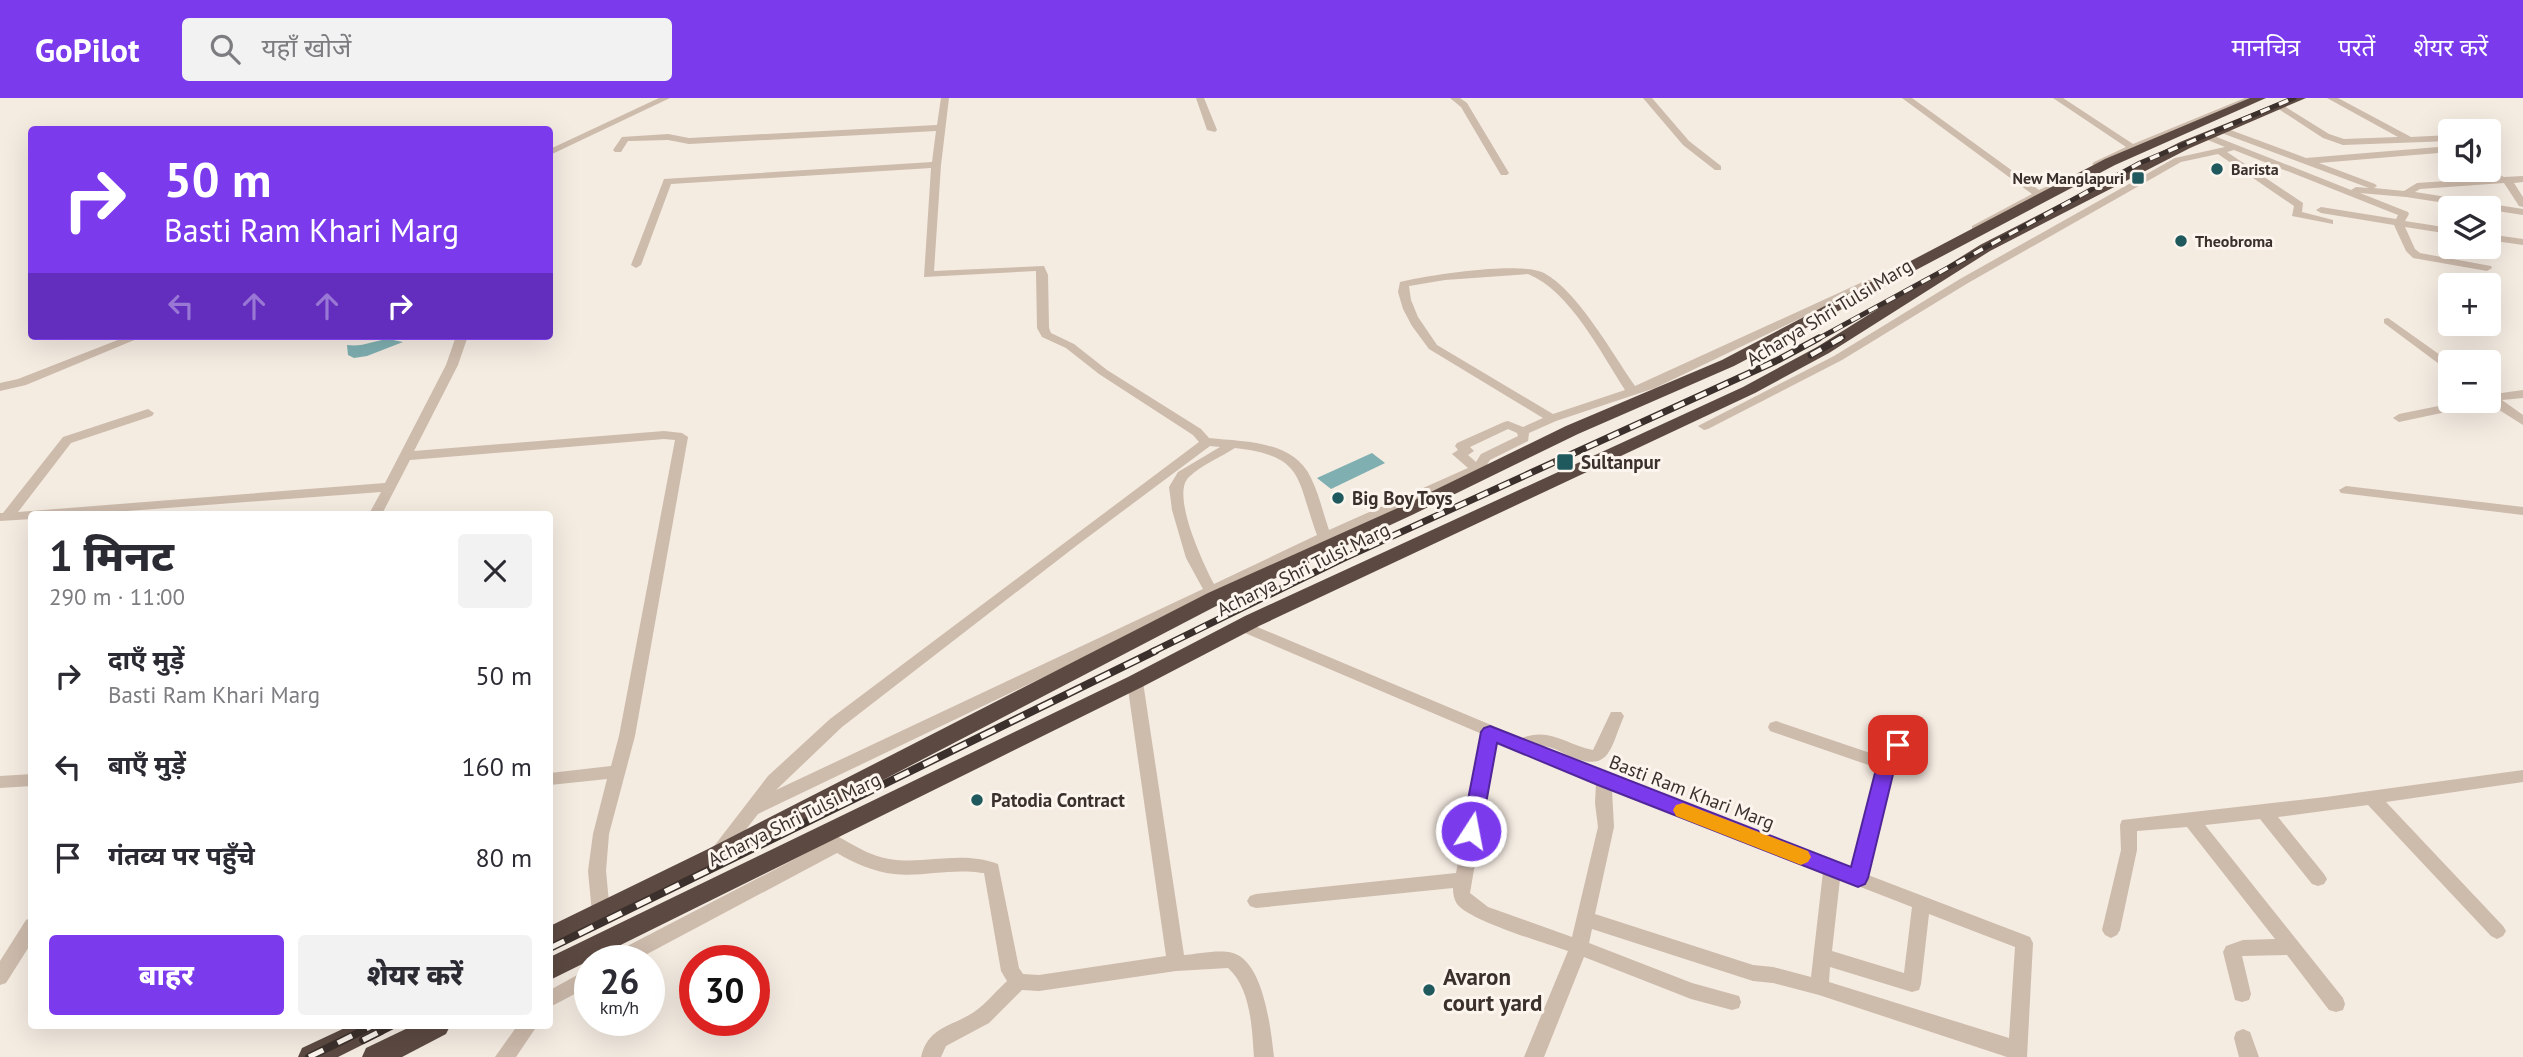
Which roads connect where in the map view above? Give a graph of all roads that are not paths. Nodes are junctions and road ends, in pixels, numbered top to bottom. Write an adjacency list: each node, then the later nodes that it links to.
1 (666, 98): 25 (street)
2 (945, 98): 13 (street)
3 (1200, 98): 14 (street)
4 (1454, 98): 31 (street)
5 (1647, 98): 29 (street)
6 (1906, 98): 38 (street)
7 (2057, 98): 22 (street)
8 (2253, 98): 22 (street)
9 (2260, 98): 16 (highway, Acharya Shri Tulsi Marg)
10 (2300, 98): 12 (highway, Acharya Shri Tulsi Marg)
11 (2331, 98): 19 (street)
12 (2278, 106): 15 (highway, Acharya Shri Tulsi Marg); 19 (street)
13 (941, 128): 23 (street); 28 (street)
14 (1212, 130)
15 (2214, 133): 21 (highway, Acharya Shri Tulsi Marg); 24 (street); 27 (street)
16 (2163, 137): 21 (highway); 77 (highway, Acharya Shri Tulsi Marg)
17 (2427, 139): 18 (street); 19 (street); 20 (street)
18 (2438, 139)
19 (2409, 140)
20 (2438, 144)
21 (2185, 145): 81 (highway, Acharya Shri Tulsi Marg)
22 (2132, 147): 38 (street)
23 (618, 150)
24 (2226, 150): 30 (street); 46 (street); 67 (street)
25 (553, 151)
26 (2438, 151): 27 (street)
27 (2306, 161): 30 (street); 37 (street)
28 (936, 165): 51 (street); 69 (street)
29 (1718, 168)
30 (2287, 170): 36 (street)
31 (1504, 173)
32 (2501, 178): 34 (street)
33 (2523, 179): 34 (street)
34 (2505, 180): 35 (street); 42 (street)
35 (2464, 184): 39 (street); 40 (street)
36 (2348, 190): 37 (street); 47 (street)
37 (2386, 192): 39 (street)
38 (2039, 194): 58 (street)
39 (2406, 194): 41 (street)
40 (2470, 196)
41 (2438, 200)
42 (2523, 204)
43 (2321, 210): 47 (street)
44 (2501, 210): 45 (street)
45 (2523, 212)
46 (2329, 222)
47 (2398, 223): 48 (street); 52 (street)
48 (2438, 229)
49 (2501, 238): 50 (street)
50 (2523, 242)
51 (636, 265)
52 (2487, 268)
53 (2388, 321): 56 (street)
54 (128, 340): 57 (street)
55 (461, 340): 71 (street)
56 (2438, 359)
57 (0, 387)
58 (1632, 391): 64 (street); 64 (street)
59 (2523, 394): 60 (street)
60 (2501, 396)
61 (2501, 407): 66 (street)
62 (2438, 409): 65 (street)
63 (148, 413): 80 (street)
64 (1552, 418): 68 (street)
65 (2399, 418)
66 (2523, 421)
67 (1704, 426)
68 (1523, 431): 72 (street); 72 (street)
69 (1206, 442): 70 (street); 99 (street)
70 (1231, 445): 82 (street); 83 (street)
71 (407, 456): 73 (street); 92 (street)
72 (1477, 468): 82 (street)
73 (390, 486): 75 (street); 76 (street)
74 (2346, 490): 78 (street)
75 (76, 511)
76 (378, 511)
77 (1406, 511): 81 (highway); 83 (highway, Acharya Shri Tulsi Marg)
78 (2523, 511)
79 (28, 515): 80 (street)
80 (4, 517)
81 (1434, 534): 84 (highway, Acharya Shri Tulsi Marg)
82 (1325, 537): 83 (street)
83 (1214, 594): 99 (street); 104 (highway, Acharya Shri Tulsi Marg)
84 (1243, 626): 85 (highway, Acharya Shri Tulsi Marg); 88 (street, Basti Ram Khari Marg)
85 (1135, 682): 102 (highway, Acharya Shri Tulsi Marg); 122 (street)
86 (1616, 716): 90 (street)
87 (1776, 727): 91 (street)
88 (1490, 732): 90 (street, Basti Ram Khari Marg); 108 (street)
89 (1898, 745): 91 (street)
90 (1521, 746): 96 (street, Basti Ram Khari Marg)
91 (1886, 765): 106 (street)
92 (618, 772): 94 (street); 111 (street)
93 (2523, 776): 98 (street)
94 (553, 779)
95 (28, 780): 97 (street)
96 (1604, 780): 105 (street, Basti Ram Khari Marg); 112 (street)
97 (0, 782)
98 (2372, 798): 100 (street); 115 (street)
99 (750, 810): 104 (street)
100 (2264, 811): 101 (street); 107 (street)
101 (2192, 820): 114 (street); 119 (street)
102 (819, 835): 103 (street); 123 (highway, Acharya Shri Tulsi Marg)
103 (836, 845): 117 (street); 125 (street)
104 (716, 856): 111 (highway, Acharya Shri Tulsi Marg)
105 (1832, 869): 106 (street, Basti Ram Khari Marg); 120 (street)
106 (1858, 878): 110 (street, Basti Ram Khari Marg)
107 (2318, 879)
108 (1462, 880): 109 (street); 118 (street)
109 (1256, 901)
110 (1921, 903): 120 (street); 136 (street, Basti Ram Khari Marg)
111 (601, 913): 116 (highway, Acharya Shri Tulsi Marg)
112 (1586, 919): 118 (street); 127 (street)
113 (28, 930): 121 (street)
114 (2111, 930)
115 (2497, 931)
116 (553, 937)
117 (646, 945)
118 (1579, 947): 130 (street); 142 (street)
119 (2290, 947): 128 (street); 131 (street)
120 (1822, 956): 127 (street)
121 (5, 960): 124 (street)
122 (1176, 963): 125 (street); 141 (street)
123 (553, 967)
124 (0, 977)
125 (1018, 982): 140 (street)
126 (574, 985): 129 (street)
127 (1819, 987): 136 (street)
128 (2242, 994)
129 (553, 997)
130 (1732, 1002)
131 (2336, 1004)
132 (362, 1029): 137 (highway)
133 (431, 1029): 138 (highway)
134 (526, 1029): 139 (street)
135 (2243, 1038): 143 (street)
136 (2017, 1054)
137 (312, 1057)
138 (375, 1057)
139 (505, 1057)
140 (931, 1057)
141 (1264, 1057)
142 (1534, 1057)
143 (2249, 1057)

